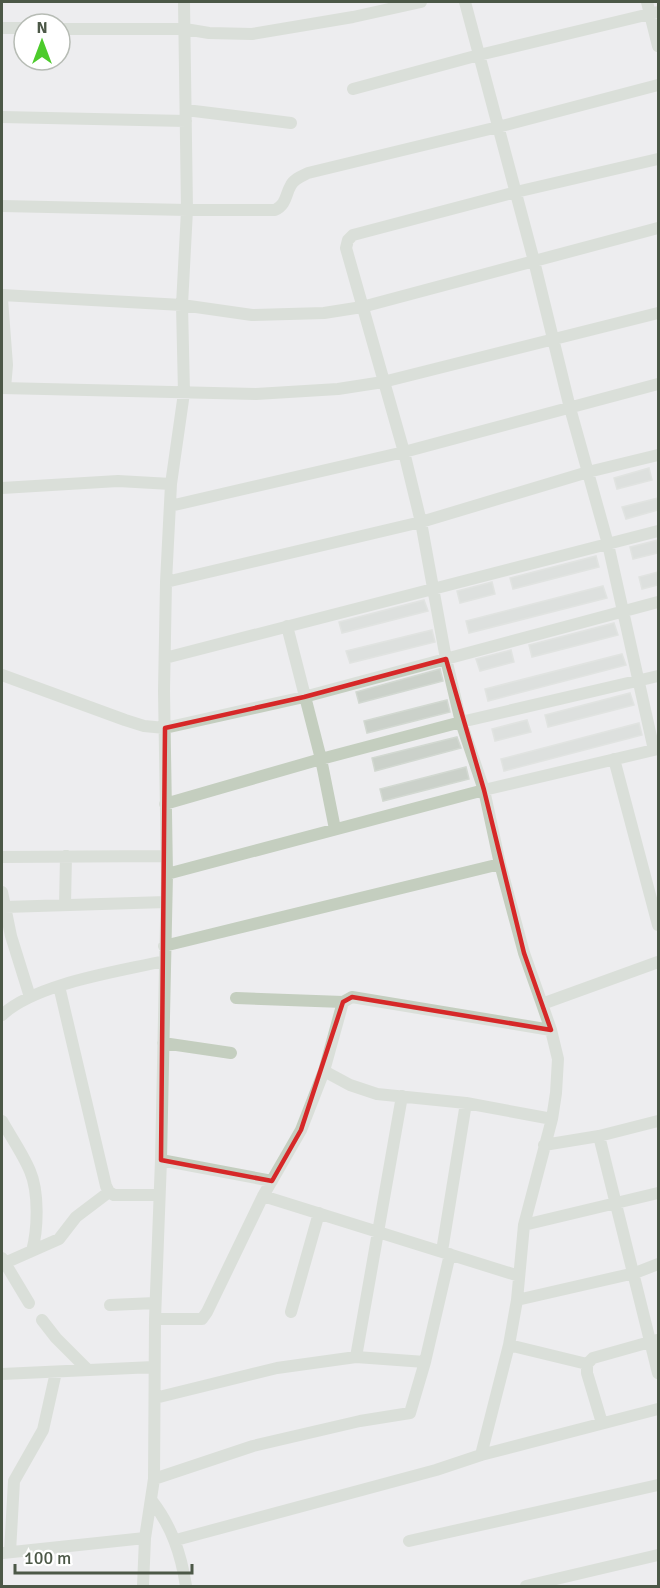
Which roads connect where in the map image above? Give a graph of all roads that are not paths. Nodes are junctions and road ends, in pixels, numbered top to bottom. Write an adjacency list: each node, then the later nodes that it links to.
1 (184, 2): 7 (street)
2 (421, 2): 7 (street)
3 (465, 2): 9 (street)
4 (647, 2): 5 (street)
5 (654, 13): 8 (street); 9 (street)
6 (72, 28): 7 (street)
7 (185, 29): 12 (street)
8 (658, 46)
9 (479, 56): 11 (street); 15 (street)
10 (658, 85): 15 (street)
11 (353, 89)
12 (186, 116): 13 (street); 14 (street); 19 (street)
13 (2, 117)
14 (291, 123)
15 (498, 127): 17 (street); 19 (street)
16 (658, 159): 17 (street)
17 (516, 192): 21 (street); 24 (street)
18 (2, 206): 19 (street)
19 (187, 210): 23 (street)
20 (658, 228): 21 (street)
21 (534, 261): 24 (street); 26 (street)
22 (2, 297): 23 (street); 29 (street)
23 (182, 305): 24 (street); 30 (street)
24 (362, 307): 27 (street)
25 (658, 313): 26 (street)
26 (553, 340): 27 (street); 31 (street)
27 (384, 382): 30 (street); 32 (street)
28 (658, 384): 31 (street)
29 (3, 388): 30 (street)
30 (184, 393): 35 (street)
31 (570, 408): 32 (street); 34 (street)
32 (404, 452): 37 (street); 38 (street)
33 (658, 455): 34 (street)
34 (588, 472): 38 (street); 40 (street)
35 (171, 484): 36 (street); 37 (street)
36 (2, 488)
37 (170, 506): 41 (street)
38 (421, 522): 41 (street); 42 (street)
39 (658, 531): 40 (street)
40 (608, 544): 42 (street); 44 (street)
41 (166, 582): 46 (street)
42 (433, 590): 45 (street); 47 (street)
43 (658, 602): 44 (street)
44 (622, 612): 47 (street); 50 (street)
45 (287, 626): 46 (street); 51 (street)
46 (165, 658): 53 (street)
47 (446, 659): 51 (street); 52 (street)
48 (2, 675): 53 (street)
49 (658, 676): 50 (street)
50 (638, 682): 52 (street); 54 (street)
51 (304, 697): 53 (street); 55 (street)
52 (461, 722): 55 (street); 57 (street)
53 (165, 728): 58 (street)
54 (656, 749): 56 (street)
55 (321, 759): 58 (street); 59 (street)
56 (614, 759): 57 (street); 69 (street)
57 (484, 790): 59 (street); 63 (street)
58 (165, 804): 61 (street)
59 (335, 829): 64 (street)
60 (66, 856): 61 (street); 62 (street); 67 (street)
61 (166, 856): 64 (street)
62 (2, 857)
63 (500, 864): 71 (street); 78 (street)
64 (167, 874): 66 (street)
65 (2, 892): 68 (street)
66 (166, 902): 67 (street); 71 (street)
67 (65, 905): 68 (street)
68 (5, 907): 70 (street)
69 (658, 925)
70 (6, 936): 75 (street)
71 (164, 946): 72 (street)
72 (164, 961): 74 (street); 81 (street)
73 (658, 962): 78 (street)
74 (59, 986): 75 (street); 93 (street)
75 (30, 997): 79 (street)
76 (236, 998): 77 (street)
77 (343, 1002): 80 (street); 83 (street)
78 (542, 1004): 80 (street)
79 (3, 1012)
80 (552, 1030): 86 (street)
81 (163, 1043): 82 (street); 91 (street)
82 (231, 1053)
83 (324, 1071): 84 (street); 92 (street)
84 (402, 1096): 85 (street); 100 (street)
85 (466, 1104): 86 (street); 102 (street)
86 (552, 1119): 90 (street)
87 (2, 1121): 101 (street)
88 (658, 1121): 89 (street)
89 (599, 1136): 90 (street); 97 (street)
90 (544, 1145): 99 (street)
91 (161, 1160): 92 (street); 95 (street)
92 (272, 1180): 96 (street)
93 (109, 1192): 95 (street); 101 (street)
94 (658, 1193): 97 (street)
95 (159, 1195): 108 (street)
96 (263, 1196): 98 (street); 112 (street)
97 (615, 1204): 99 (street); 105 (street)
98 (318, 1213): 100 (street); 111 (street)
99 (524, 1225): 106 (street)
100 (377, 1231): 102 (street); 116 (street)
101 (32, 1251): 103 (street)
102 (446, 1253): 106 (street); 117 (street)
103 (4, 1259): 109 (street)
104 (658, 1264): 105 (street)
105 (635, 1273): 107 (street); 114 (street)
106 (519, 1276): 107 (street)
107 (517, 1300): 115 (street)
108 (155, 1302): 110 (street); 112 (street)
109 (29, 1303)
110 (110, 1305)
111 (291, 1312)
112 (155, 1319): 119 (street)
113 (42, 1320): 120 (street)
114 (655, 1340): 118 (street); 122 (street)
115 (509, 1345): 118 (street); 127 (street)
116 (356, 1357): 117 (street); 124 (street)
117 (425, 1362): 128 (street)
118 (587, 1364): 126 (street)
119 (154, 1368): 120 (street); 124 (street)
120 (88, 1370): 121 (street)
121 (56, 1372): 123 (street); 134 (street)
122 (658, 1373)
123 (2, 1374)
124 (155, 1398): 128 (street)
125 (658, 1409): 126 (street)
126 (602, 1423): 127 (street)
127 (482, 1455): 132 (street)
128 (154, 1479): 130 (street)
129 (658, 1485): 133 (street)
130 (152, 1501): 131 (street); 132 (street)
131 (145, 1538): 134 (street); 136 (street)
132 (176, 1540): 137 (street)
133 (409, 1541)
134 (6, 1552)
135 (658, 1555): 138 (street)
136 (142, 1587)
137 (186, 1587)
138 (526, 1587)

